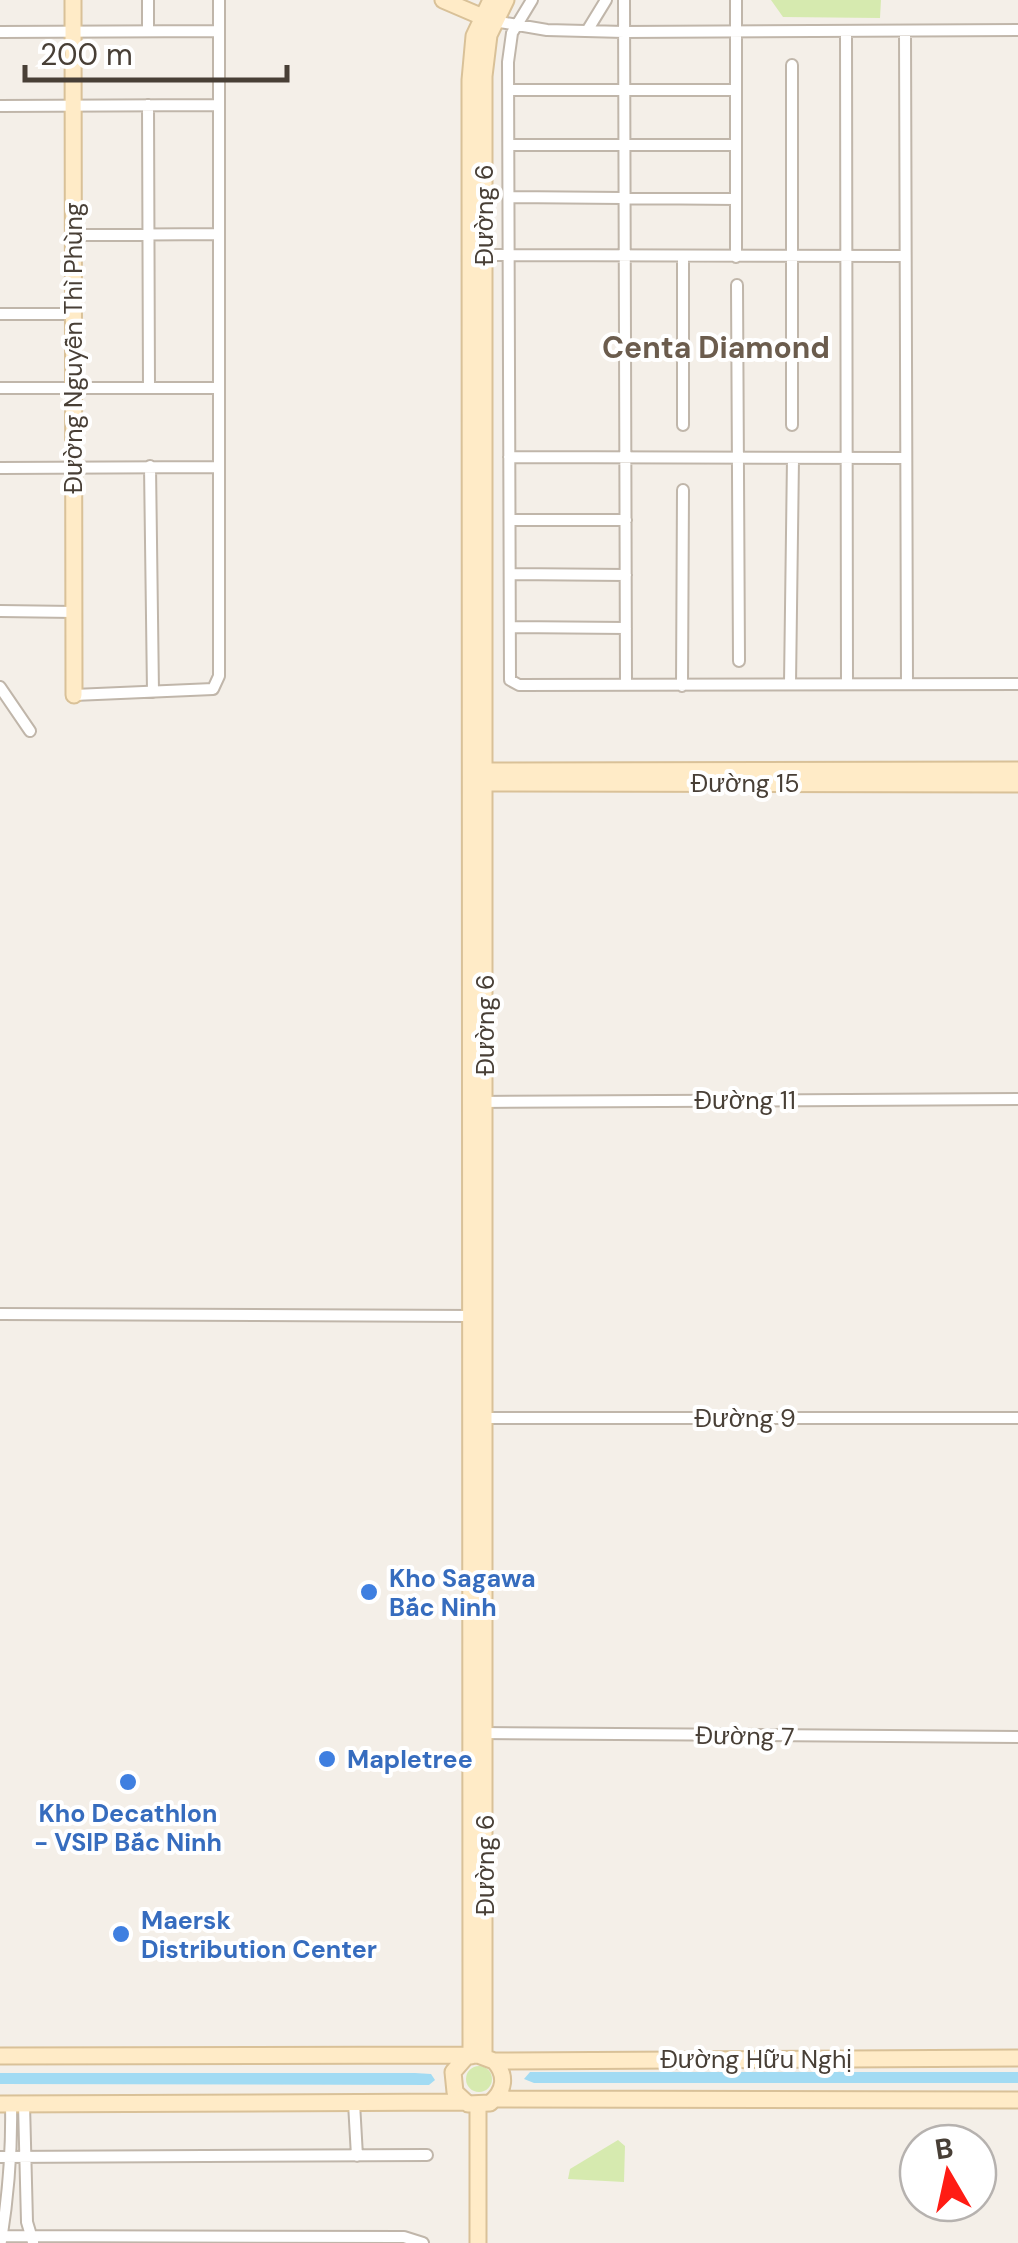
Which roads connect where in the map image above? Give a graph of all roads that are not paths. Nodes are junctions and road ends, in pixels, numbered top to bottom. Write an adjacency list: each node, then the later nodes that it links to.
1 (73, 0): 18 (main road, Đường Nguyễn Thì Phùng)
2 (148, 0): 14 (street)
3 (219, 0): 15 (street)
4 (443, 0): 11 (main road)
5 (490, 0): 11 (main road, Đường 6)
6 (506, 0): 11 (main road, Đường 6)
7 (532, 0): 12 (street)
8 (606, 0): 16 (street)
9 (624, 0): 19 (street)
10 (736, 0): 20 (street)
11 (487, 19): 12 (street); 40 (main road, Đường 6)
12 (516, 25): 16 (street); 24 (street)
13 (1018, 30): 22 (street)
14 (148, 31): 15 (street); 18 (street)
15 (218, 31): 29 (street)
16 (587, 31): 19 (street)
17 (0, 32): 18 (street)
18 (73, 32): 27 (main road, Đường Nguyễn Thì Phùng)
19 (624, 32): 20 (street); 25 (street)
20 (736, 32): 21 (street); 26 (street)
21 (846, 32): 22 (street); 46 (street)
22 (905, 32): 44 (street)
23 (792, 65): 47 (street)
24 (509, 90): 25 (street); 32 (street)
25 (625, 90): 26 (street); 31 (street)
26 (736, 90): 33 (street)
27 (74, 105): 28 (street); 30 (street); 37 (main road, Đường Nguyễn Thì Phùng)
28 (148, 105): 29 (street); 39 (street)
29 (218, 105): 38 (street)
30 (0, 106)
31 (624, 143): 32 (street); 33 (street); 35 (street)
32 (510, 145): 34 (street)
33 (736, 145): 36 (street)
34 (510, 197): 35 (street); 41 (street)
35 (624, 198): 36 (street); 42 (street)
36 (736, 199): 45 (street)
37 (73, 234): 39 (street); 50 (main road, Đường Nguyễn Thì Phùng)
38 (218, 234): 39 (street); 54 (street)
39 (148, 236): 53 (street)
40 (478, 255): 41 (street); 88 (main road, Đường 6)
41 (508, 255): 42 (street); 57 (street)
42 (624, 256): 43 (street); 58 (street)
43 (683, 256): 45 (street); 55 (street)
44 (905, 256): 46 (street); 62 (street)
45 (736, 257): 47 (street)
46 (846, 257): 47 (street); 61 (street)
47 (791, 258): 56 (street)
48 (737, 286): 59 (street)
49 (0, 314): 50 (street)
50 (72, 314): 52 (main road, Đường Nguyễn Thì Phùng)
51 (0, 388): 52 (street)
52 (74, 388): 53 (street); 63 (main road, Đường Nguyễn Thì Phùng)
53 (149, 388): 54 (street)
54 (218, 388): 65 (street)
55 (683, 425)
56 (792, 425)
57 (509, 456): 58 (street); 68 (street)
58 (625, 458): 59 (street); 69 (street)
59 (737, 458): 60 (street); 76 (street)
60 (793, 458): 61 (street); 77 (street)
61 (847, 458): 62 (street); 78 (street)
62 (906, 458): 79 (street)
63 (73, 466): 64 (street); 66 (street); 73 (main road, Đường Nguyễn Thì Phùng)
64 (150, 466): 65 (street); 84 (street)
65 (218, 467): 84 (street)
66 (0, 468)
67 (683, 490): 82 (street)
68 (510, 520): 69 (street); 70 (street)
69 (626, 520): 71 (street)
70 (510, 574): 71 (street); 74 (street)
71 (626, 574): 75 (street)
72 (0, 611): 73 (street)
73 (74, 612): 85 (main road, Đường Nguyễn Thì Phùng)
74 (510, 627): 75 (street); 81 (street)
75 (626, 628): 81 (street)
76 (738, 661)
77 (790, 684): 78 (street); 82 (street)
78 (847, 684): 79 (street)
79 (908, 684): 80 (street)
80 (1018, 684)
81 (626, 685): 82 (street)
82 (682, 686)
83 (0, 687): 86 (street)
84 (152, 692): 85 (street)
85 (74, 695)
86 (30, 731)
87 (1018, 770): 89 (main road, Đường 15)
88 (479, 777): 89 (main road, Đường 15); 92 (main road, Đường 6)
89 (668, 778): 90 (main road, Đường 15)
90 (1018, 784)
91 (1018, 1098): 92 (street, Đường 11)
92 (478, 1102): 94 (main road, Đường 6)
93 (0, 1314): 94 (street)
94 (480, 1316): 95 (main road, Đường 6)
95 (480, 1418): 96 (street, Đường 9); 97 (main road, Đường 6)
96 (1018, 1418)
97 (480, 1733): 98 (street, Đường 7); 100 (main road, Đường 6)
98 (1018, 1737)
99 (0, 2056): 100 (main road, Đường Hữu Nghị)
100 (479, 2057): 101 (main road, Đường Hữu Nghị); 102 (main road); 106 (main road)
101 (1018, 2058)
102 (495, 2099): 103 (main road, Đường Hữu Nghị); 106 (main road)
103 (1018, 2100)
104 (354, 2103): 105 (main road); 106 (main road); 107 (street)
105 (12, 2104): 109 (street); 110 (street)
106 (471, 2104): 114 (main road)
107 (357, 2156): 108 (street); 110 (street)
108 (427, 2156)
109 (6, 2157): 110 (street); 111 (street)
110 (25, 2157): 112 (street)
111 (1, 2239): 112 (street)
112 (32, 2240): 113 (street)
113 (423, 2243)
114 (478, 2243)

